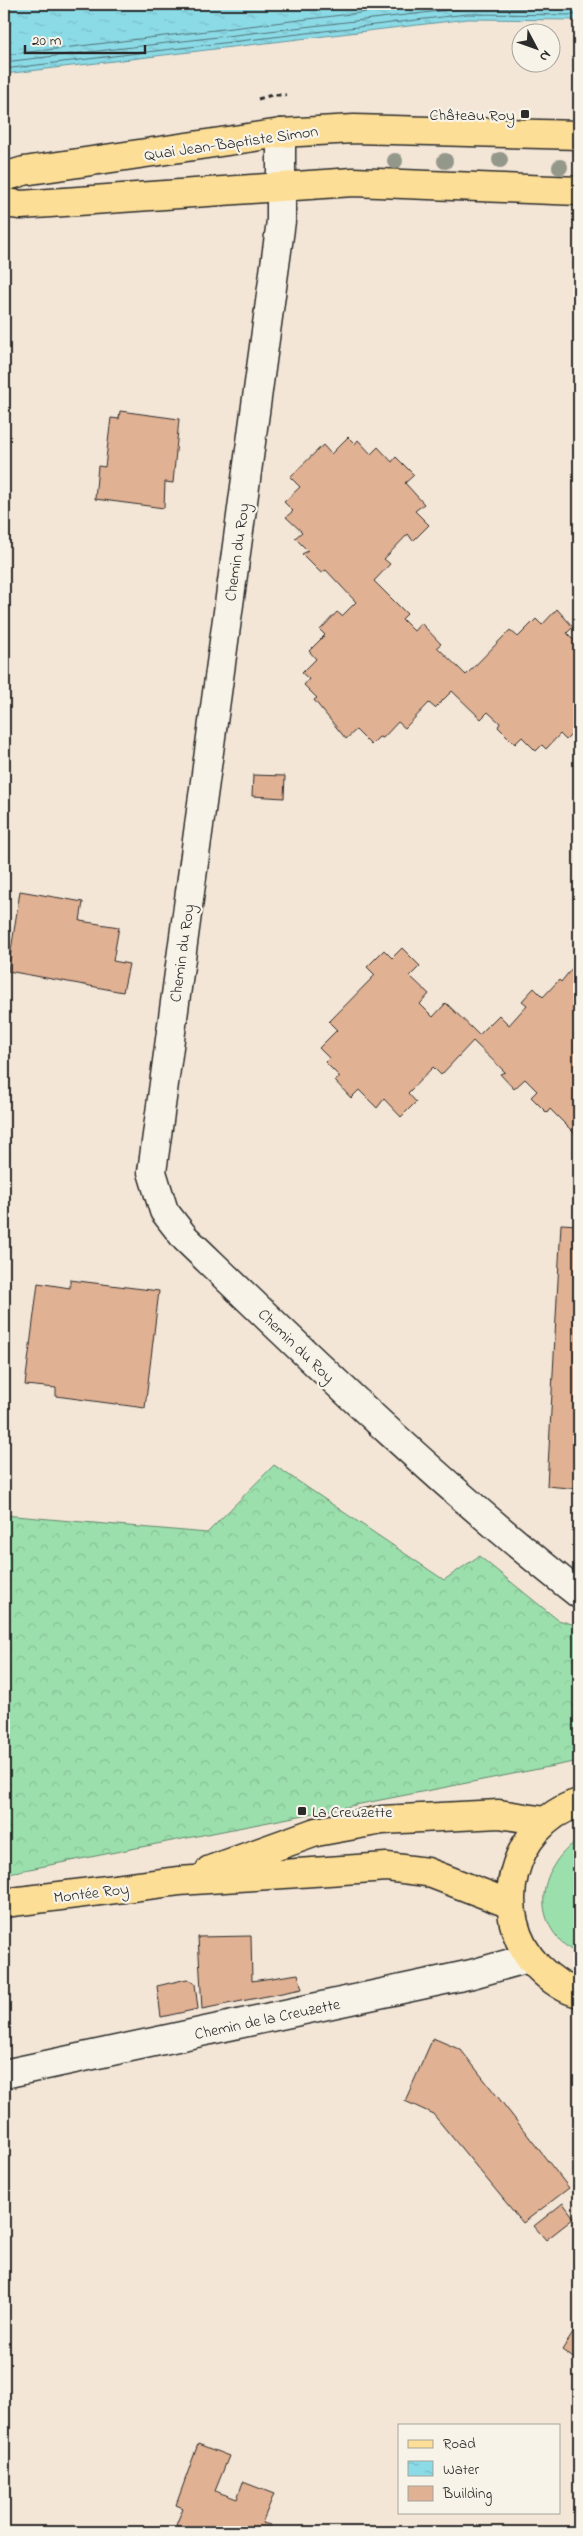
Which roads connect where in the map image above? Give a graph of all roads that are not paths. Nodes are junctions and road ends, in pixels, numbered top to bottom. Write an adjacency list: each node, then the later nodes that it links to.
1 (281, 133): 2 (main road, Quai Jean-Baptiste Simon); 3 (main road, Quai Jean-Baptiste Simon); 4 (street, Chemin du Roy)
2 (579, 135)
3 (4, 177)
4 (281, 188): 5 (main road); 6 (main road); 7 (street, Chemin du Roy)
5 (579, 191)
6 (4, 203)
7 (579, 1594)
8 (579, 1803): 9 (main road)
9 (545, 1821): 10 (main road); 12 (main road)
10 (179, 1881): 11 (main road, Montée Roy); 12 (main road)
11 (4, 1903)
12 (510, 1904): 13 (main road)
13 (529, 1958): 14 (main road); 15 (street, Chemin de la Creuzette)
14 (579, 1993)
15 (4, 2074)

